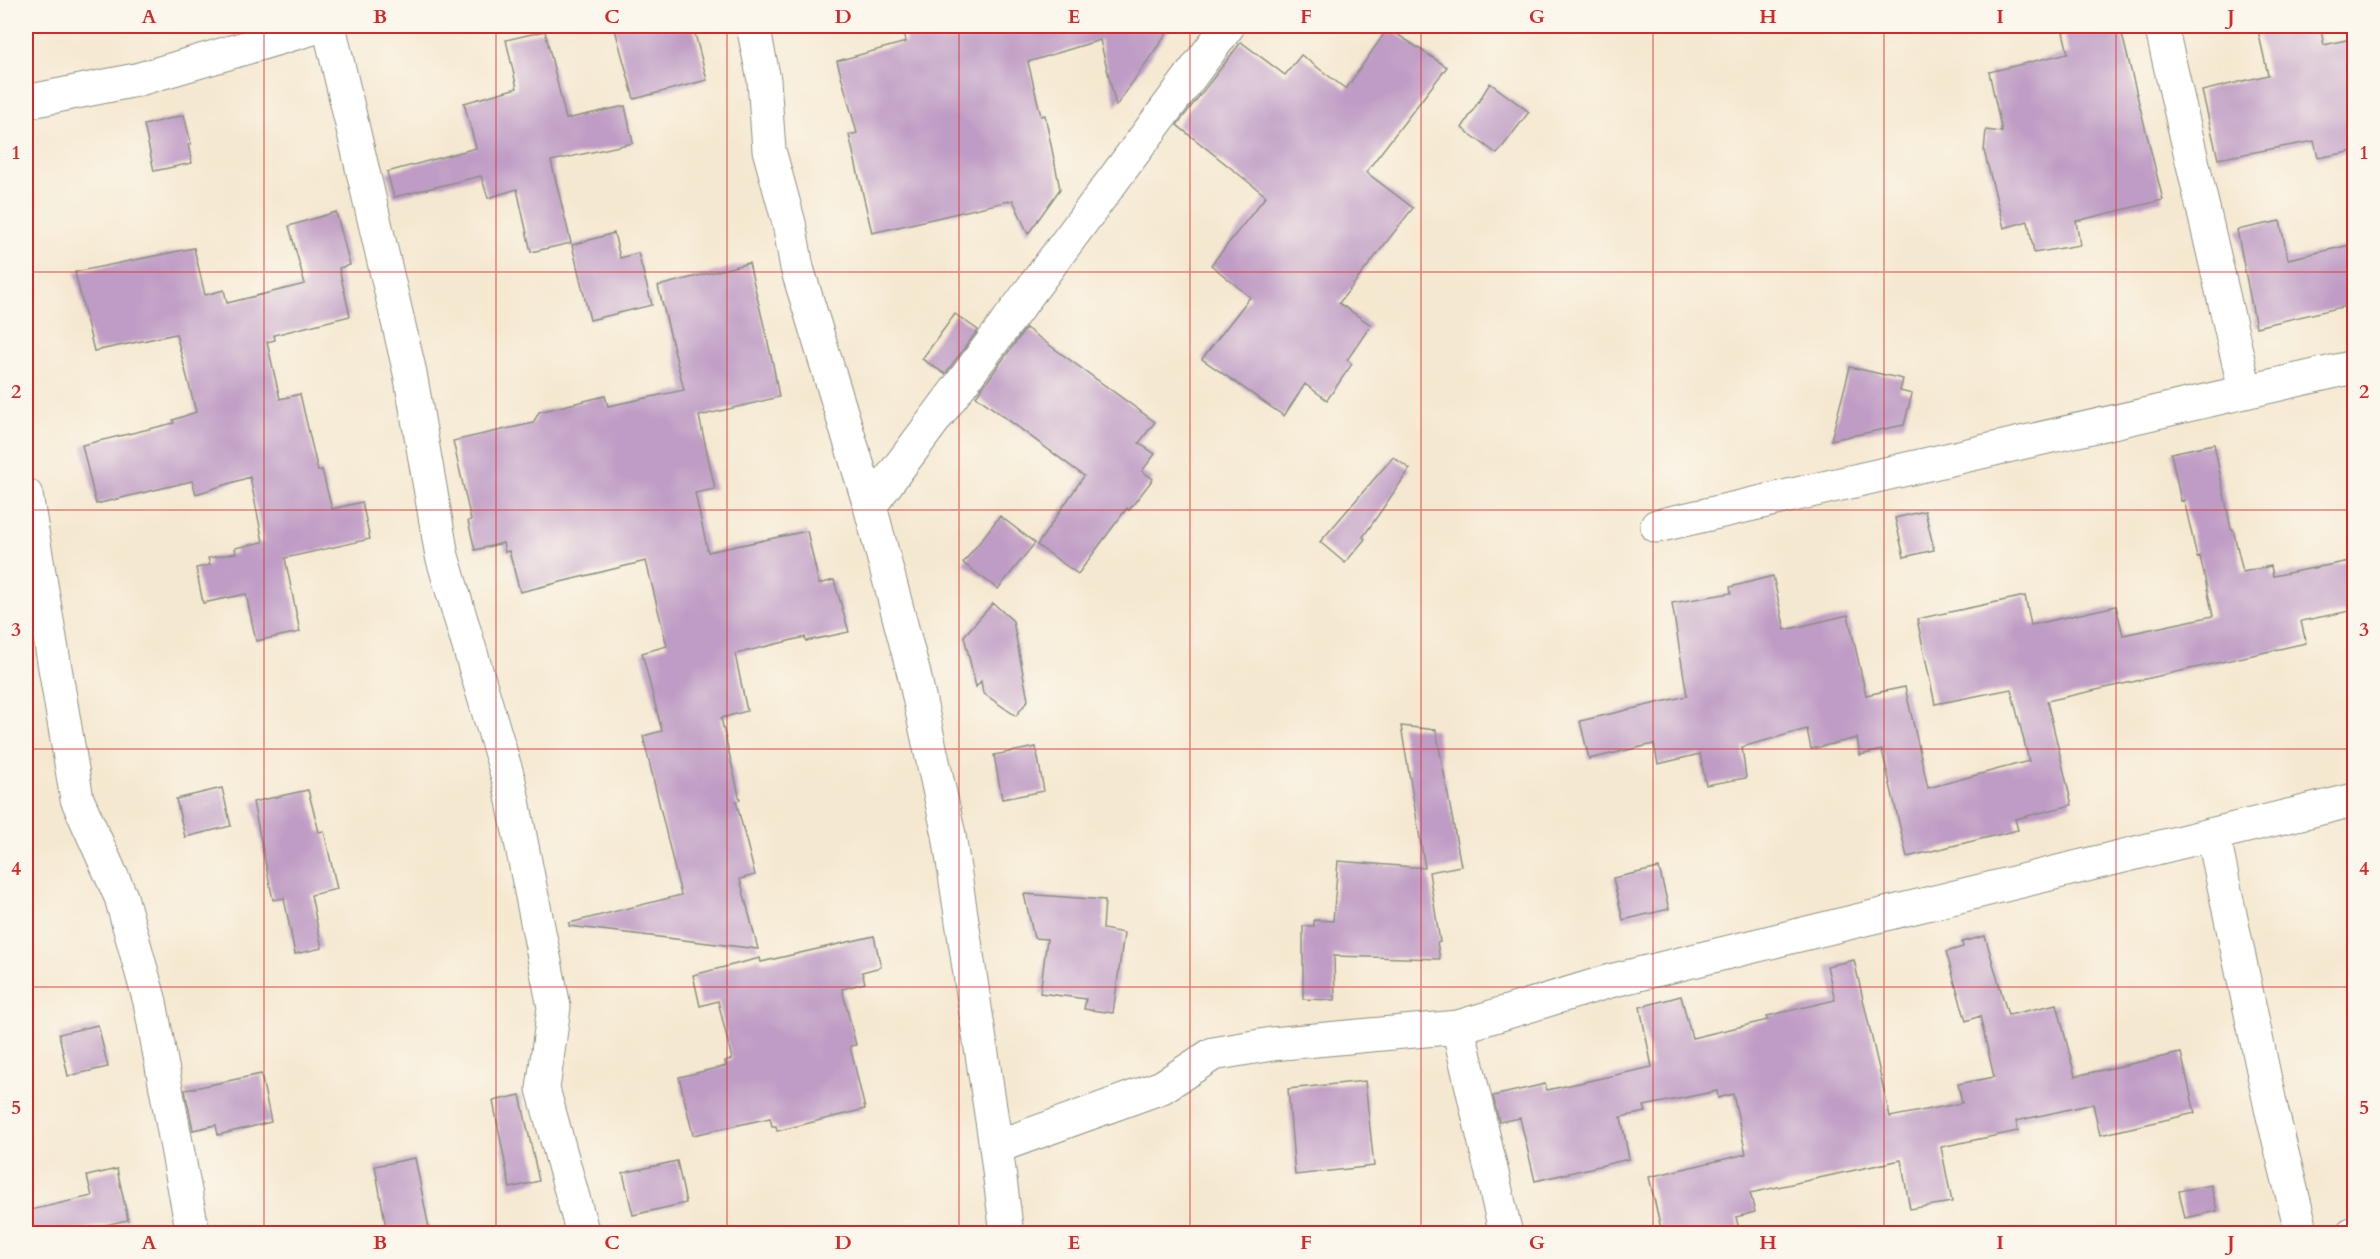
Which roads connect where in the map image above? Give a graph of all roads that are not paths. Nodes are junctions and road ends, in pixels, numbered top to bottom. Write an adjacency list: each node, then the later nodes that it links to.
1 (320, 26): 6 (street)
2 (329, 26): 17 (street)
3 (753, 26): 10 (street)
4 (2161, 26): 8 (street)
5 (1219, 31): 10 (street)
6 (26, 102)
7 (2355, 366): 8 (street)
8 (2245, 390): 11 (street)
9 (26, 495): 16 (street)
10 (870, 506): 15 (street)
11 (1657, 526)
12 (2355, 800): 13 (street)
13 (2213, 834): 14 (street); 20 (street)
14 (1458, 1027): 15 (street); 19 (street)
15 (996, 1147): 18 (street)
16 (193, 1233)
17 (583, 1233)
18 (1007, 1233)
19 (1506, 1233)
20 (2302, 1233)

